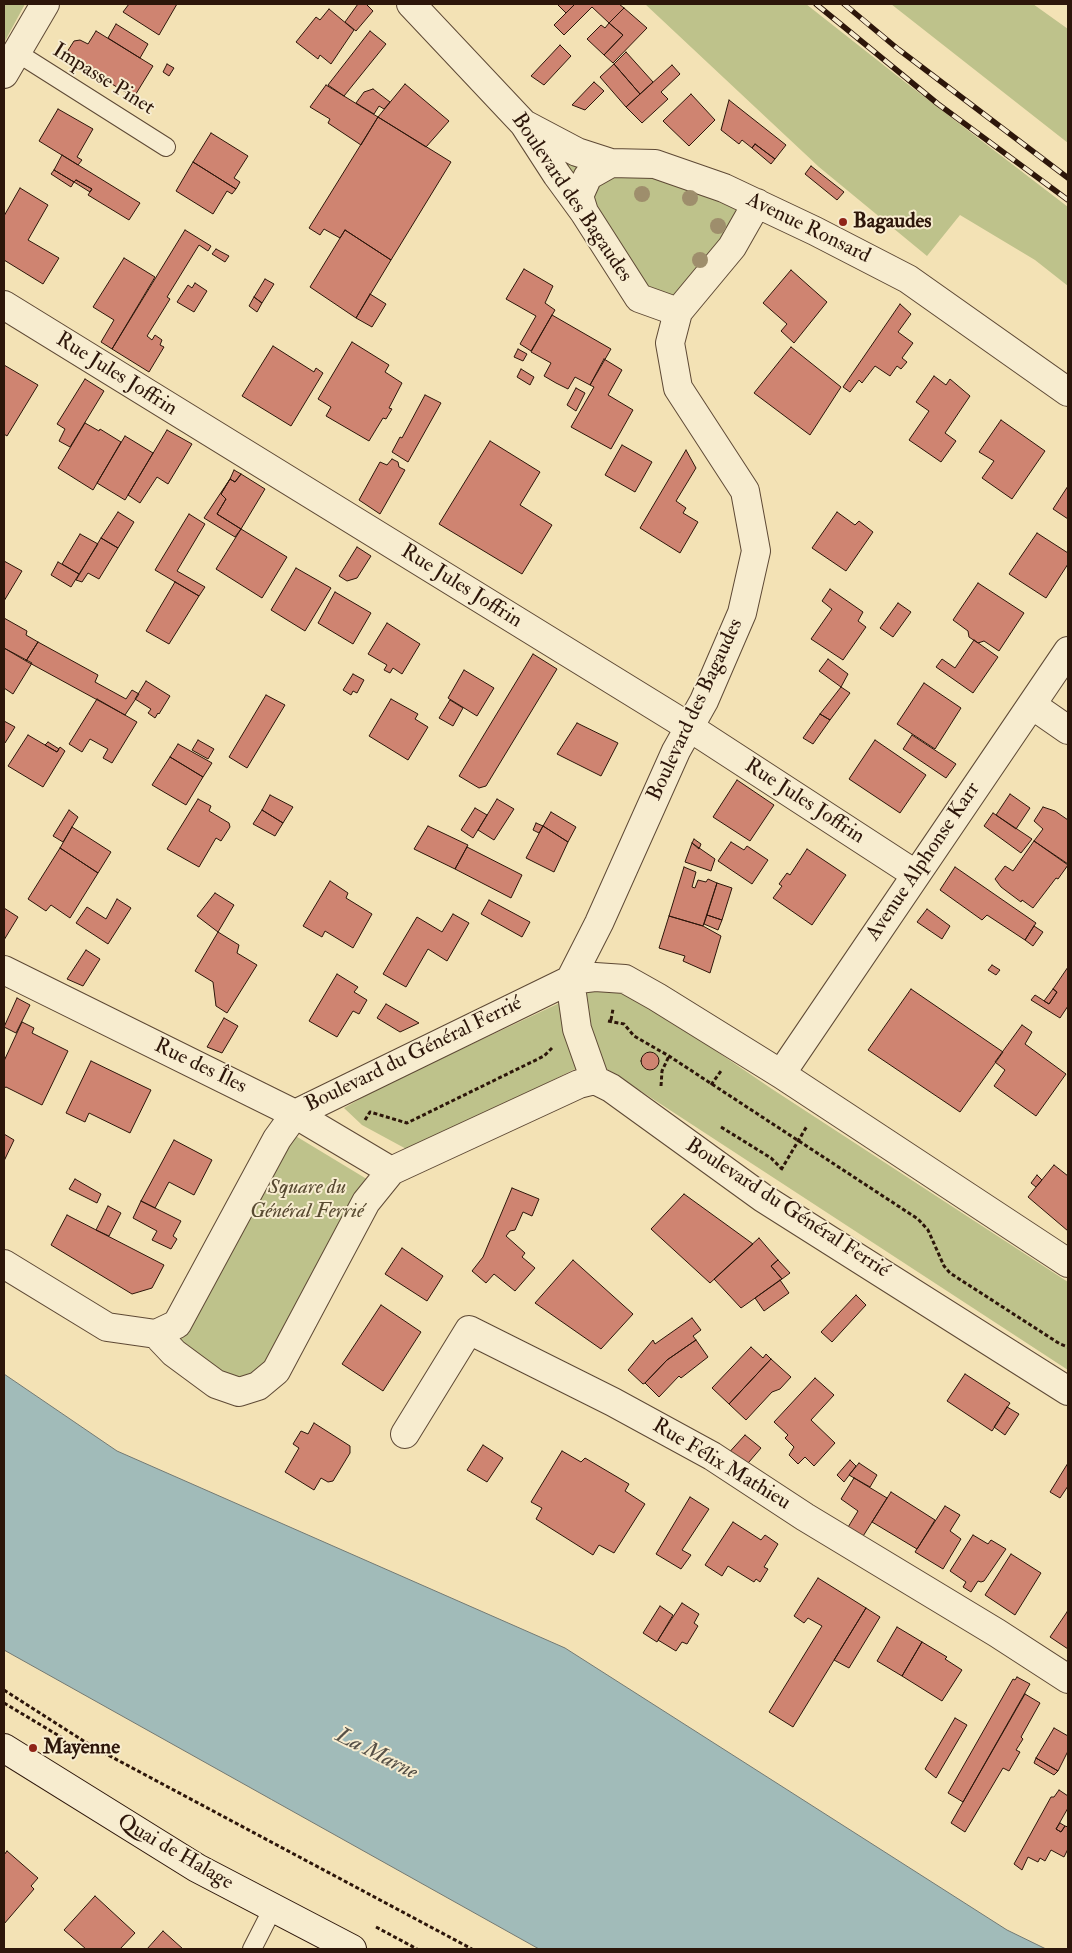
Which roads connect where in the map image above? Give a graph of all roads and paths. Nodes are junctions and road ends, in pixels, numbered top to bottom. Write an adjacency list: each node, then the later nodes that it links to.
1 (45, 4): 3 (street)
2 (411, 4): 4 (street, Boulevard des Bagaudes)
3 (10, 63): 5 (lane, Impasse Pinet)
4 (524, 124): 6 (street, Avenue Ronsard); 8 (street, Boulevard des Bagaudes)
5 (166, 147)
6 (612, 163): 7 (street, Avenue Ronsard); 8 (street)
7 (757, 203): 10 (street, Boulevard des Bagaudes); 11 (street, Avenue Ronsard)
8 (584, 212): 10 (street, Boulevard des Bagaudes)
9 (4, 305): 14 (street, Rue Jules Joffrin)
10 (678, 312): 14 (street, Boulevard des Bagaudes)
11 (1068, 392)
12 (1068, 651): 13 (street, Avenue Alphonse Karr)
13 (1032, 704): 15 (street); 16 (street, Avenue Alphonse Karr)
14 (689, 727): 16 (street, Rue Jules Joffrin); 18 (street, Boulevard des Bagaudes)
15 (1068, 730)
16 (915, 874): 22 (street, Avenue Alphonse Karr)
17 (4, 970): 25 (street, Rue des Îles)
18 (570, 980): 22 (street, Boulevard du Général Ferrié); 23 (street); 25 (street, Boulevard du Général Ferrié)
19 (604, 1022): 21 (path)
20 (555, 1045): 27 (path)
21 (669, 1056): 24 (path); 29 (path)
22 (781, 1074): 33 (street, Boulevard du Général Ferrié)
23 (595, 1080): 31 (street); 32 (street, Boulevard du Général Ferrié)
24 (663, 1092)
25 (295, 1114): 31 (street, Rue des Îles); 35 (street, Boulevard du Général Ferrié)
26 (811, 1119): 29 (path)
27 (365, 1121)
28 (719, 1125): 30 (path)
29 (798, 1141): 30 (path); 36 (path)
30 (782, 1169): 32 (path)
31 (391, 1171): 35 (street)
32 (764, 1198): 37 (street, Boulevard du Général Ferrié)
33 (1068, 1263)
34 (4, 1264): 35 (street)
35 (156, 1334)
36 (1068, 1347)
37 (1068, 1391)
38 (406, 1434): 39 (street, Rue Félix Mathieu)
39 (1068, 1679)
40 (4, 1690): 49 (path)
41 (4, 1703): 43 (path)
42 (4, 1748): 44 (street, Quai de Halage)
43 (76, 1759)
44 (273, 1908): 46 (lane); 47 (street, Quai de Halage)
45 (374, 1926): 48 (path)
46 (252, 1949)
47 (352, 1949)
48 (417, 1949)
49 (472, 1949)

